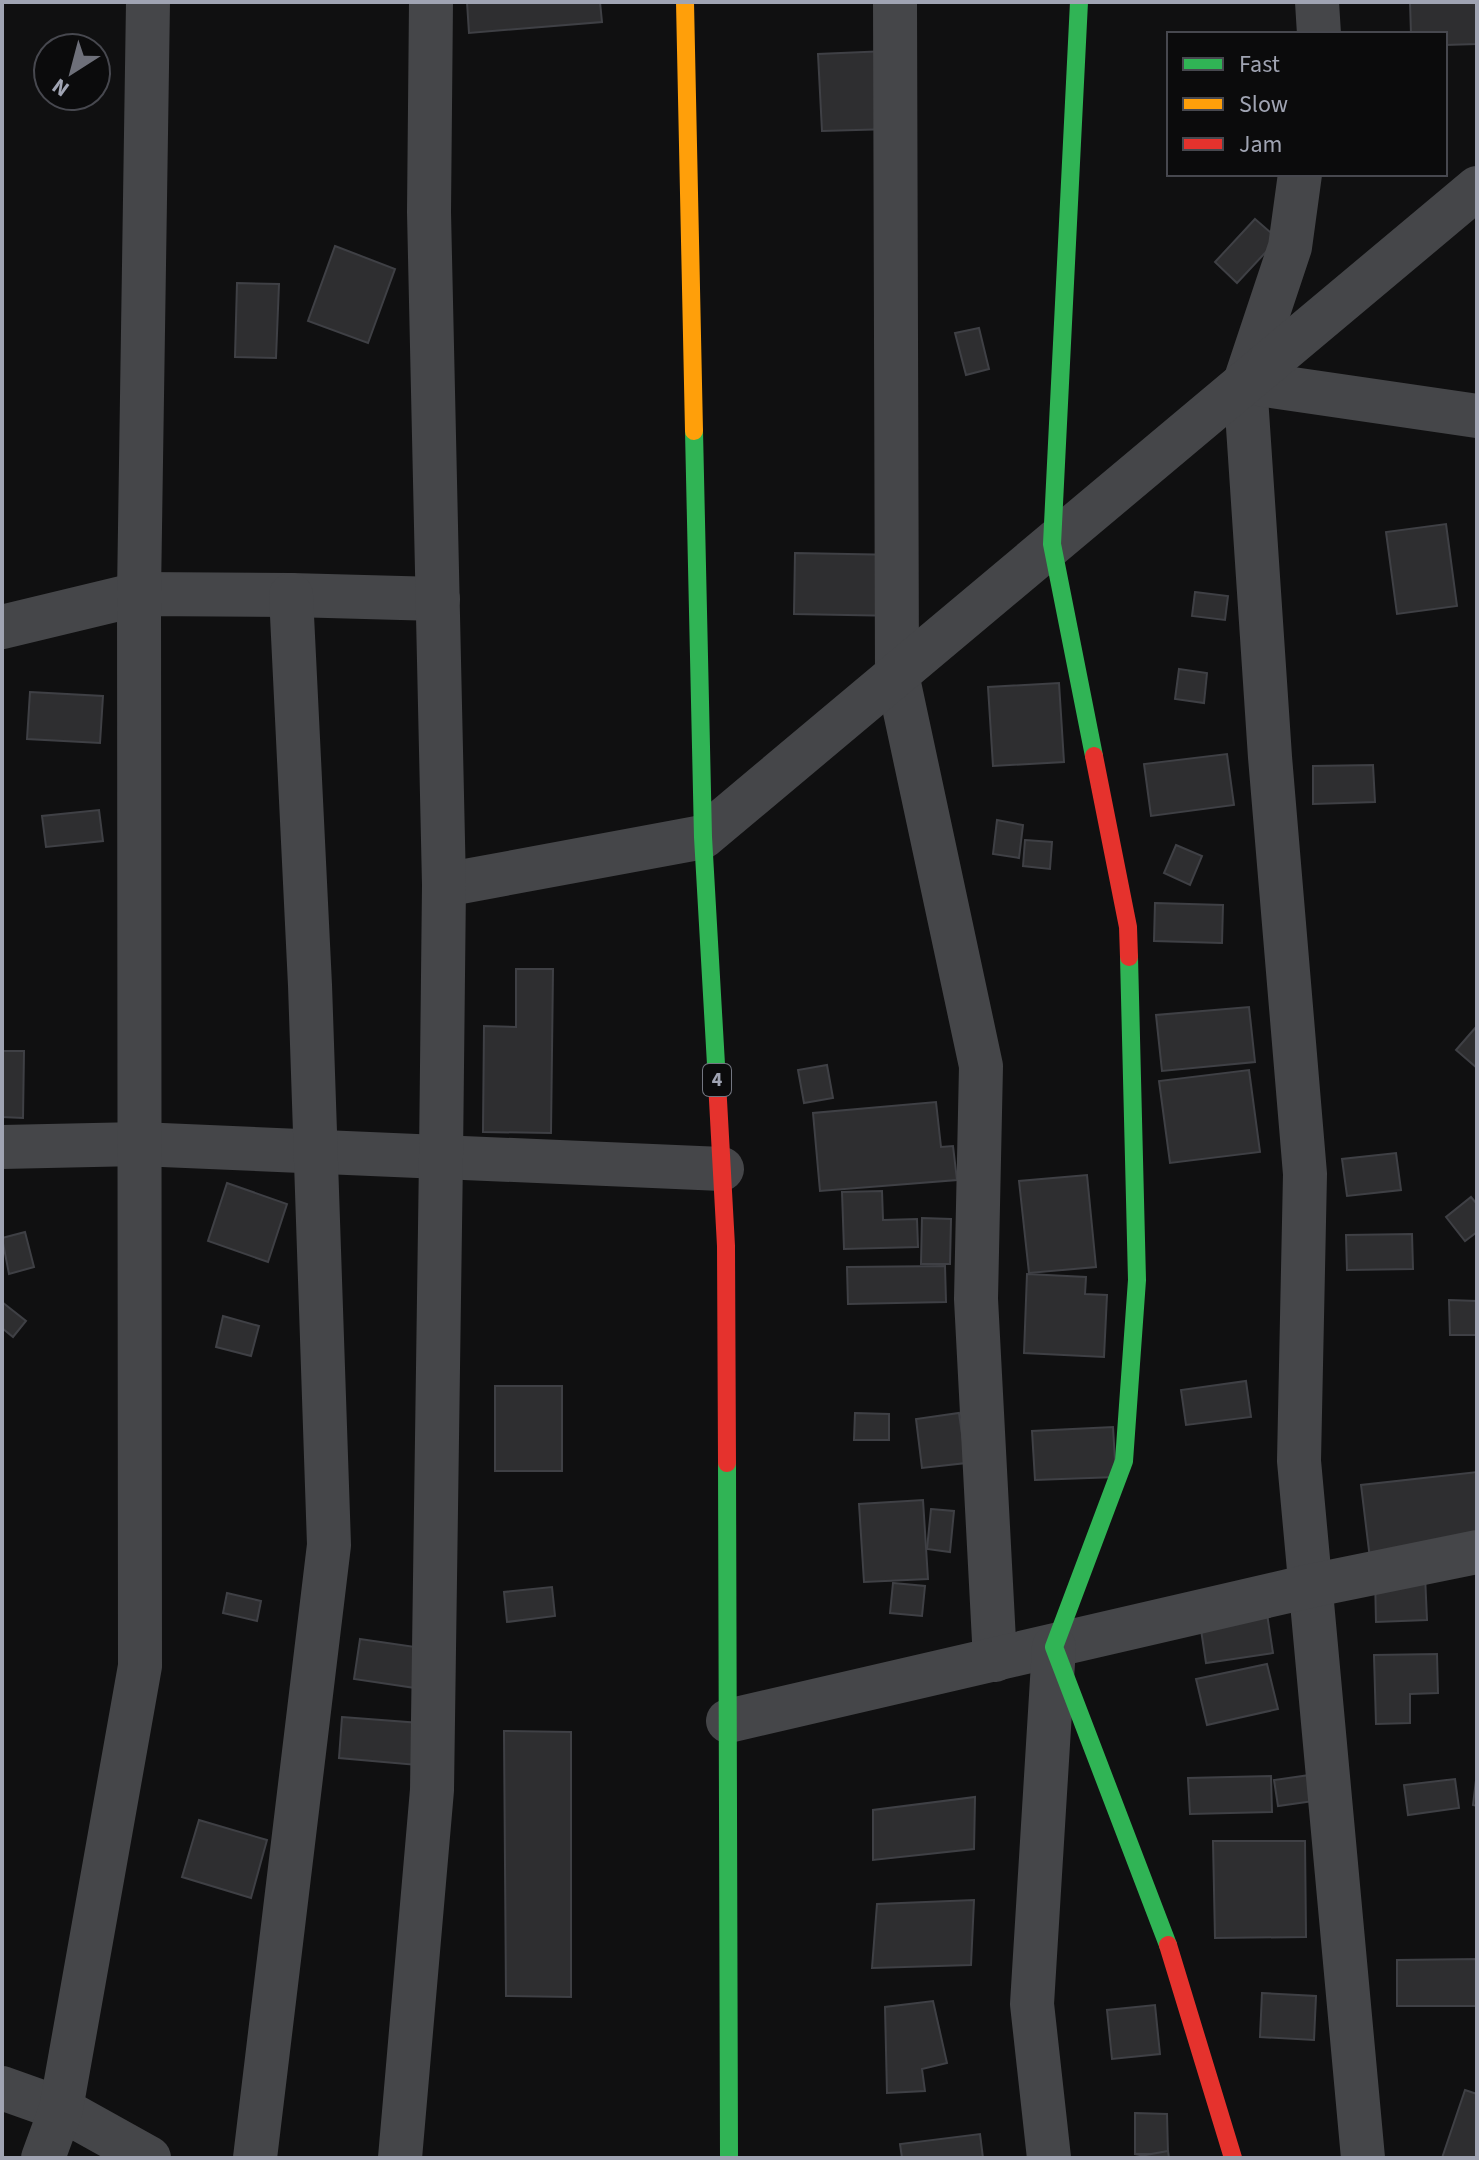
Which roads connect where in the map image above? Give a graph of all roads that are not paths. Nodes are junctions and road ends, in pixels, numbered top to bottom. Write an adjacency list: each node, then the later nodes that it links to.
1 (148, 2): 13 (street)
2 (431, 2): 15 (street)
3 (685, 2): 18 (main road, 4)
4 (895, 2): 17 (street)
5 (1079, 2): 12 (main road)
6 (1317, 2): 7 (street)
7 (1319, 32)
8 (1300, 176): 10 (street)
9 (1477, 188): 10 (street)
10 (1245, 382): 11 (street); 12 (street); 26 (street)
11 (1477, 416)
12 (1052, 544): 17 (street); 27 (main road)
13 (139, 594): 14 (street); 16 (street); 20 (street)
14 (291, 595): 15 (street); 22 (street)
15 (438, 599): 19 (street)
16 (2, 627)
17 (897, 674): 18 (street); 28 (street)
18 (703, 837): 19 (street); 24 (main road, 4)
19 (444, 885): 23 (street)
20 (139, 1144): 21 (street); 22 (street); 31 (street)
21 (2, 1147)
22 (316, 1151): 23 (street); 34 (street)
23 (441, 1157): 24 (street); 35 (street)
24 (722, 1169): 29 (main road, 4)
25 (1477, 1552): 26 (street)
26 (1310, 1586): 27 (street); 39 (street)
27 (1054, 1647): 28 (street); 37 (street); 38 (main road)
28 (995, 1660): 29 (street)
29 (728, 1721): 36 (main road, 4)
30 (2, 2088): 31 (street)
31 (61, 2109): 32 (street); 33 (street)
32 (43, 2158)
33 (149, 2158)
34 (255, 2158)
35 (400, 2158)
36 (729, 2158)
37 (1049, 2158)
38 (1233, 2158)
39 (1363, 2158)

